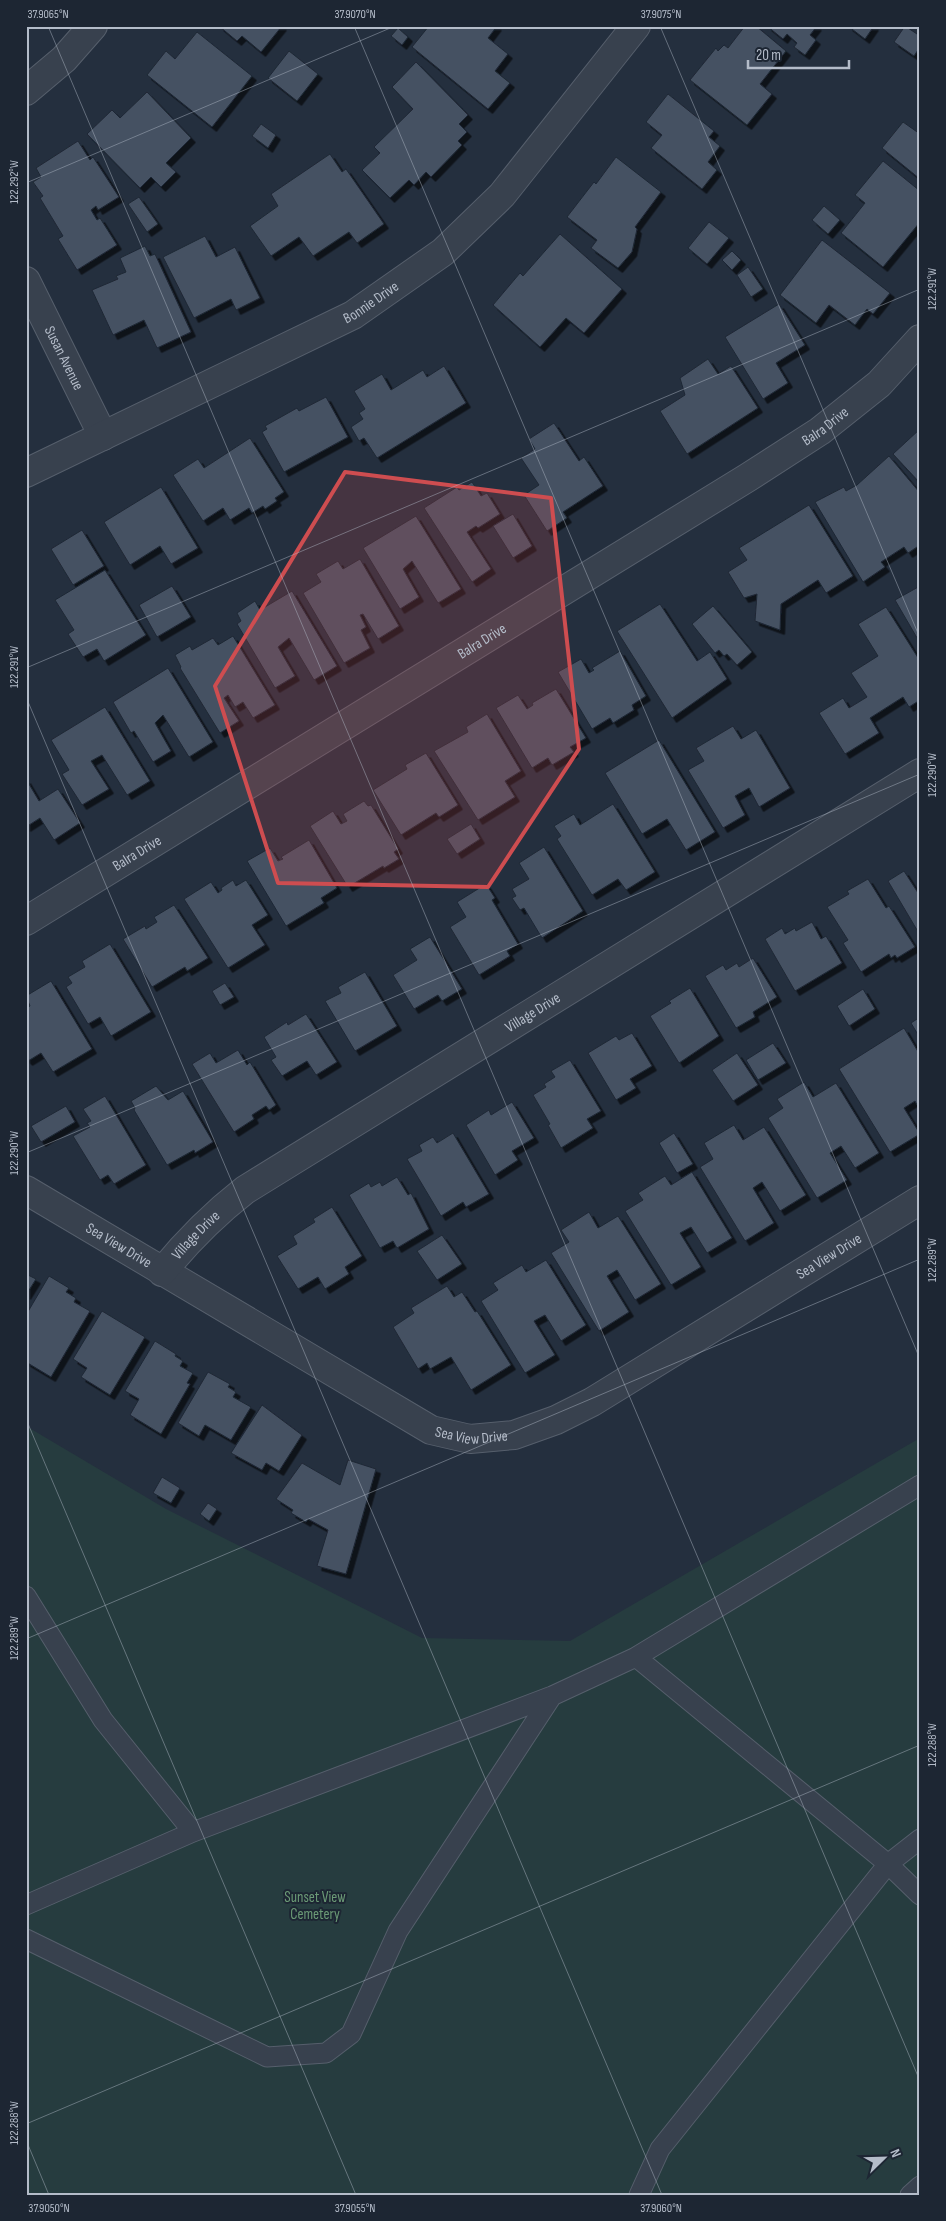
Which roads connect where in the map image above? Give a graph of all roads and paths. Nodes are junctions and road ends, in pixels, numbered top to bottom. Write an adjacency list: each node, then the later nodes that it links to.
1 (93, 26): 3 (street)
2 (636, 26): 6 (street, Bonnie Drive)
3 (26, 91)
4 (26, 281): 6 (street, Susan Avenue)
5 (920, 339): 9 (street, Balra Drive)
6 (103, 436): 7 (street, Bonnie Drive)
7 (26, 473)
8 (920, 773): 12 (street, Village Drive)
9 (26, 921)
10 (26, 1190): 12 (street, Sea View Drive)
11 (920, 1200): 12 (street, Sea View Drive)
12 (162, 1272)
13 (920, 1485): 15 (lane)
14 (26, 1596): 17 (lane)
15 (636, 1657): 16 (lane); 19 (lane)
16 (552, 1696): 17 (lane); 22 (lane)
17 (193, 1832): 21 (lane)
18 (920, 1839): 19 (lane)
19 (888, 1864): 20 (lane); 24 (lane)
20 (920, 1895)
21 (26, 1905)
22 (26, 1939)
23 (920, 2186): 25 (lane)
24 (640, 2195)
25 (910, 2195)

